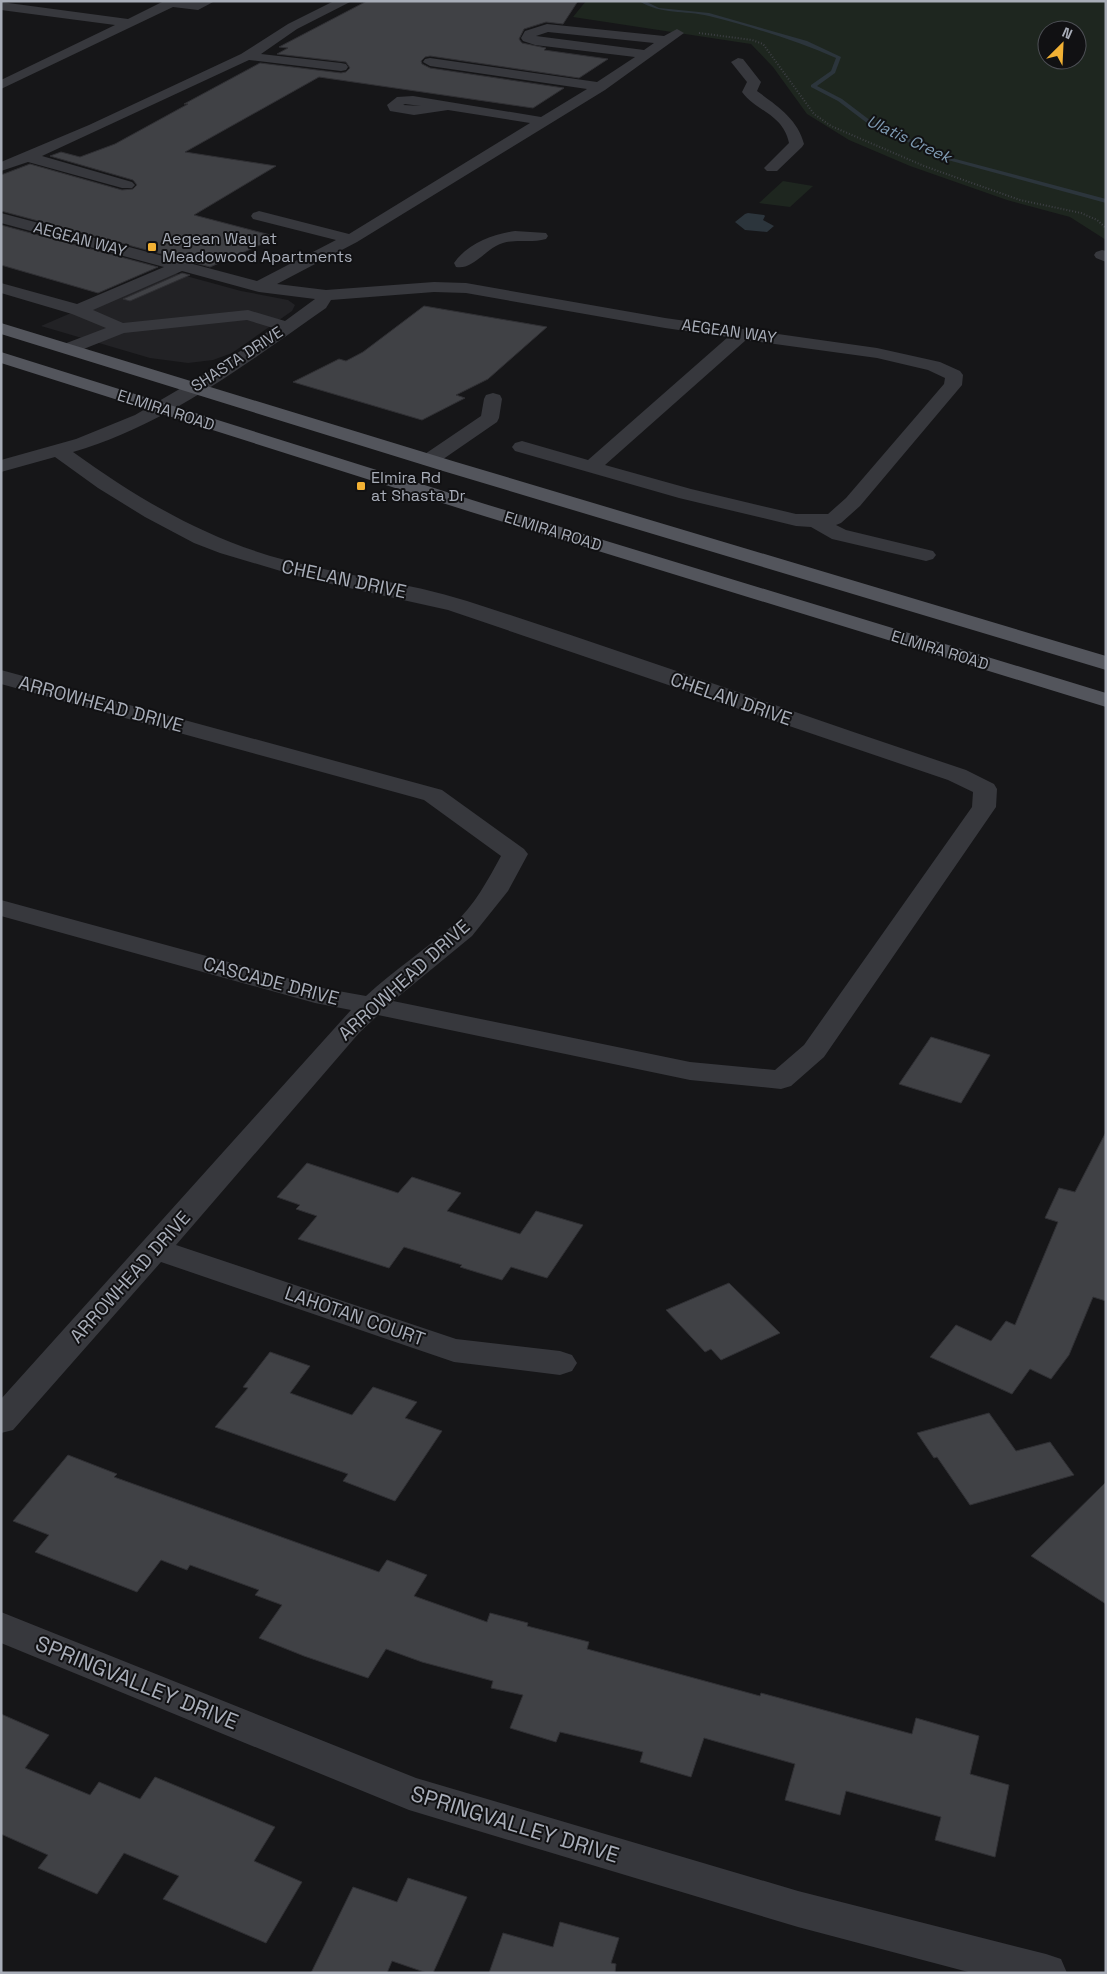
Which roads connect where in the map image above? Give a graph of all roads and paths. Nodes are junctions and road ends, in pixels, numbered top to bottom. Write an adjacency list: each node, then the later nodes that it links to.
1 (50, 1): 6 (street)
2 (209, 1): 4 (street)
3 (346, 1): 10 (street)
4 (174, 2): 7 (street)
5 (1, 6): 6 (street)
6 (74, 16): 7 (street)
7 (131, 23): 15 (street)
8 (696, 33): 26 (path)
9 (647, 54): 9 (street); 17 (street)
10 (246, 56): 13 (street); 20 (street)
11 (430, 62): 17 (street)
12 (738, 62): 22 (street)
13 (342, 68)
14 (1, 72): 15 (street)
15 (24, 74): 16 (street)
16 (1, 85)
17 (600, 87): 19 (street)
18 (446, 106): 19 (street)
19 (542, 121): 28 (street)
20 (28, 157): 21 (street); 23 (street)
21 (1, 167)
22 (772, 168)
23 (127, 185)
24 (259, 216): 28 (street)
25 (1, 218): 30 (street, AEGEAN WAY)
26 (1106, 228)
27 (540, 236): 29 (street)
28 (352, 239): 31 (street)
29 (462, 263)
30 (180, 266): 31 (street, AEGEAN WAY); 34 (street)
31 (259, 287): 33 (street, AEGEAN WAY)
32 (1, 288): 34 (street)
33 (326, 295): 35 (street, SHASTA DRIVE); 38 (street, AEGEAN WAY)
34 (78, 310): 37 (street)
35 (287, 327): 37 (street); 41 (street, SHASTA DRIVE)
36 (1, 328): 39 (main road, ELMIRA ROAD)
37 (121, 328): 39 (street)
38 (743, 333): 48 (street); 49 (street, AEGEAN WAY)
39 (70, 348): 41 (main road, ELMIRA ROAD)
40 (1, 357): 43 (main road, ELMIRA ROAD)
41 (196, 386): 43 (street, SHASTA DRIVE); 46 (main road, ELMIRA ROAD)
42 (493, 399): 46 (street)
43 (160, 408): 45 (street, SHASTA DRIVE); 53 (main road, ELMIRA ROAD)
44 (522, 447): 48 (street, AEGEAN WAY)
45 (59, 451): 47 (street, SHASTA DRIVE); 56 (street, CHELAN DRIVE)
46 (429, 460): 51 (main road, ELMIRA ROAD)
47 (1, 466)
48 (591, 467): 49 (street, AEGEAN WAY)
49 (816, 521): 50 (street)
50 (926, 555)
51 (1106, 662)
52 (1, 677): 55 (street, ARROWHEAD DRIVE)
53 (1106, 700)
54 (1, 908): 55 (street, CASCADE DRIVE)
55 (371, 1005): 56 (street, CASCADE DRIVE); 57 (street, ARROWHEAD DRIVE)
56 (690, 1071)
57 (155, 1249): 58 (street, LAHOTAN COURT); 59 (street, ARROWHEAD DRIVE)
58 (560, 1364)
59 (1, 1421)
60 (1, 1627): 61 (street, SPRINGVALLEY DRIVE)
61 (1046, 1973)

